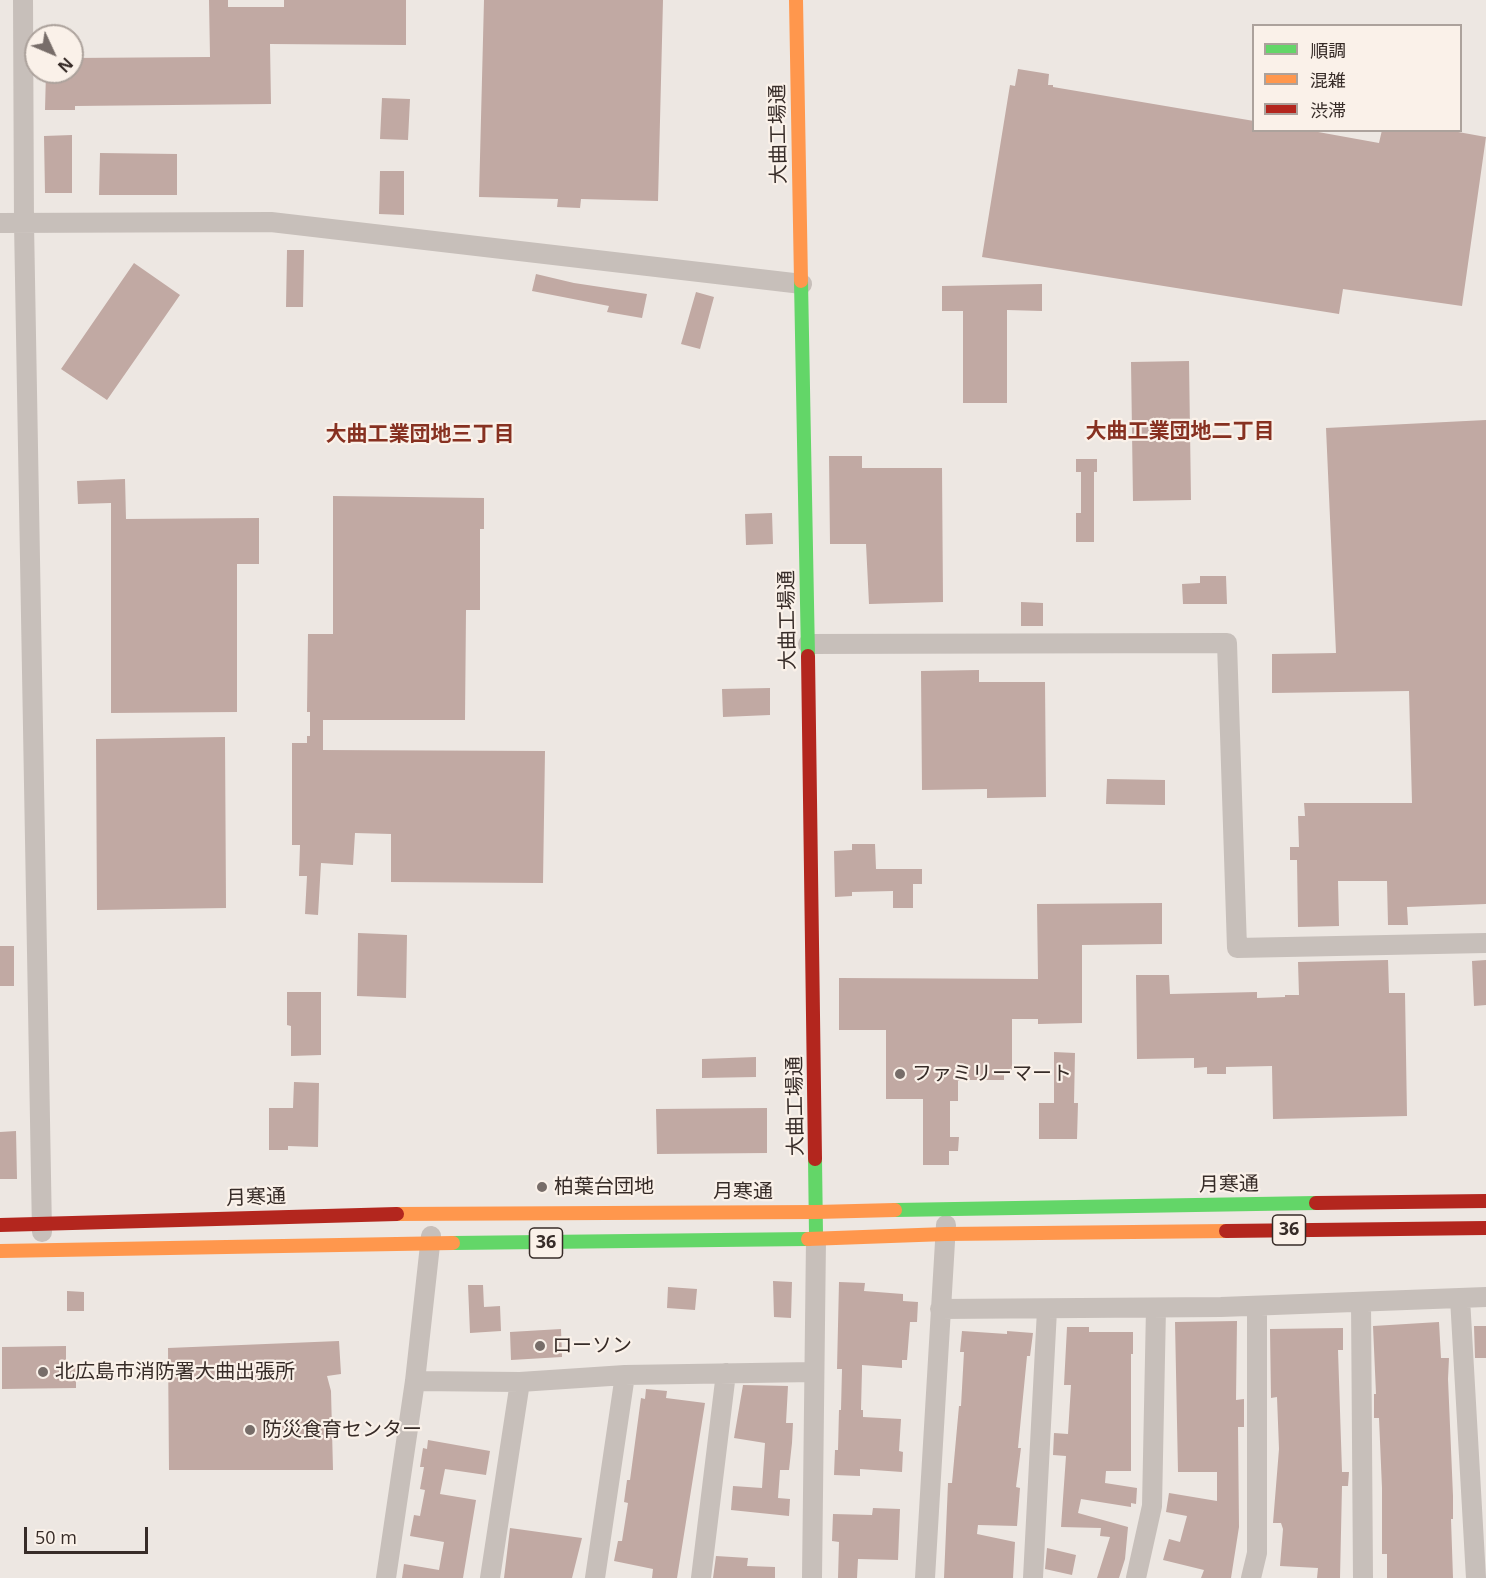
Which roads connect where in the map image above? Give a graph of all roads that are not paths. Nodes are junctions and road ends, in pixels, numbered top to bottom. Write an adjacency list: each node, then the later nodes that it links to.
1 (23, 0): 4 (street)
2 (796, 0): 5 (main road, 大曲工場通)
3 (0, 223): 4 (street)
4 (24, 223): 5 (street); 12 (street)
5 (802, 284): 6 (main road, 大曲工場通)
6 (808, 644): 7 (street); 10 (main road, 大曲工場通)
7 (1486, 944)
8 (1486, 1201): 9 (main road, 月寒通 / 36)
9 (946, 1208): 10 (main road, 月寒通 / 36); 15 (street)
10 (816, 1212): 11 (main road, 月寒通 / 36); 16 (main road, 大曲工場通)
11 (432, 1214): 12 (main road, 月寒通 / 36); 17 (street)
12 (42, 1224): 13 (main road, 月寒通 / 36); 18 (street)
13 (0, 1225)
14 (1486, 1228): 15 (main road, 36)
15 (946, 1234): 16 (main road, 36); 25 (street)
16 (816, 1239): 17 (main road, 36); 27 (street)
17 (431, 1244): 18 (main road, 36); 30 (street)
18 (41, 1250): 19 (main road, 36)
19 (0, 1251)
20 (1486, 1297): 21 (street)
21 (1460, 1298): 22 (street); 42 (street)
22 (1361, 1302): 23 (street); 41 (street)
23 (1257, 1306): 24 (street); 40 (street)
24 (1156, 1308): 26 (street); 39 (street)
25 (940, 1310): 26 (street); 37 (street)
26 (1047, 1310): 38 (street)
27 (814, 1372): 28 (street); 36 (street)
28 (726, 1373): 29 (street); 35 (street)
29 (625, 1375): 31 (street); 34 (street)
30 (415, 1381): 31 (street); 32 (street)
31 (520, 1382): 33 (street)
32 (386, 1578)
33 (490, 1578)
34 (595, 1578)
35 (700, 1578)
36 (812, 1578)
37 (925, 1578)
38 (1035, 1578)
39 (1136, 1578)
40 (1251, 1578)
41 (1363, 1578)
42 (1476, 1578)

